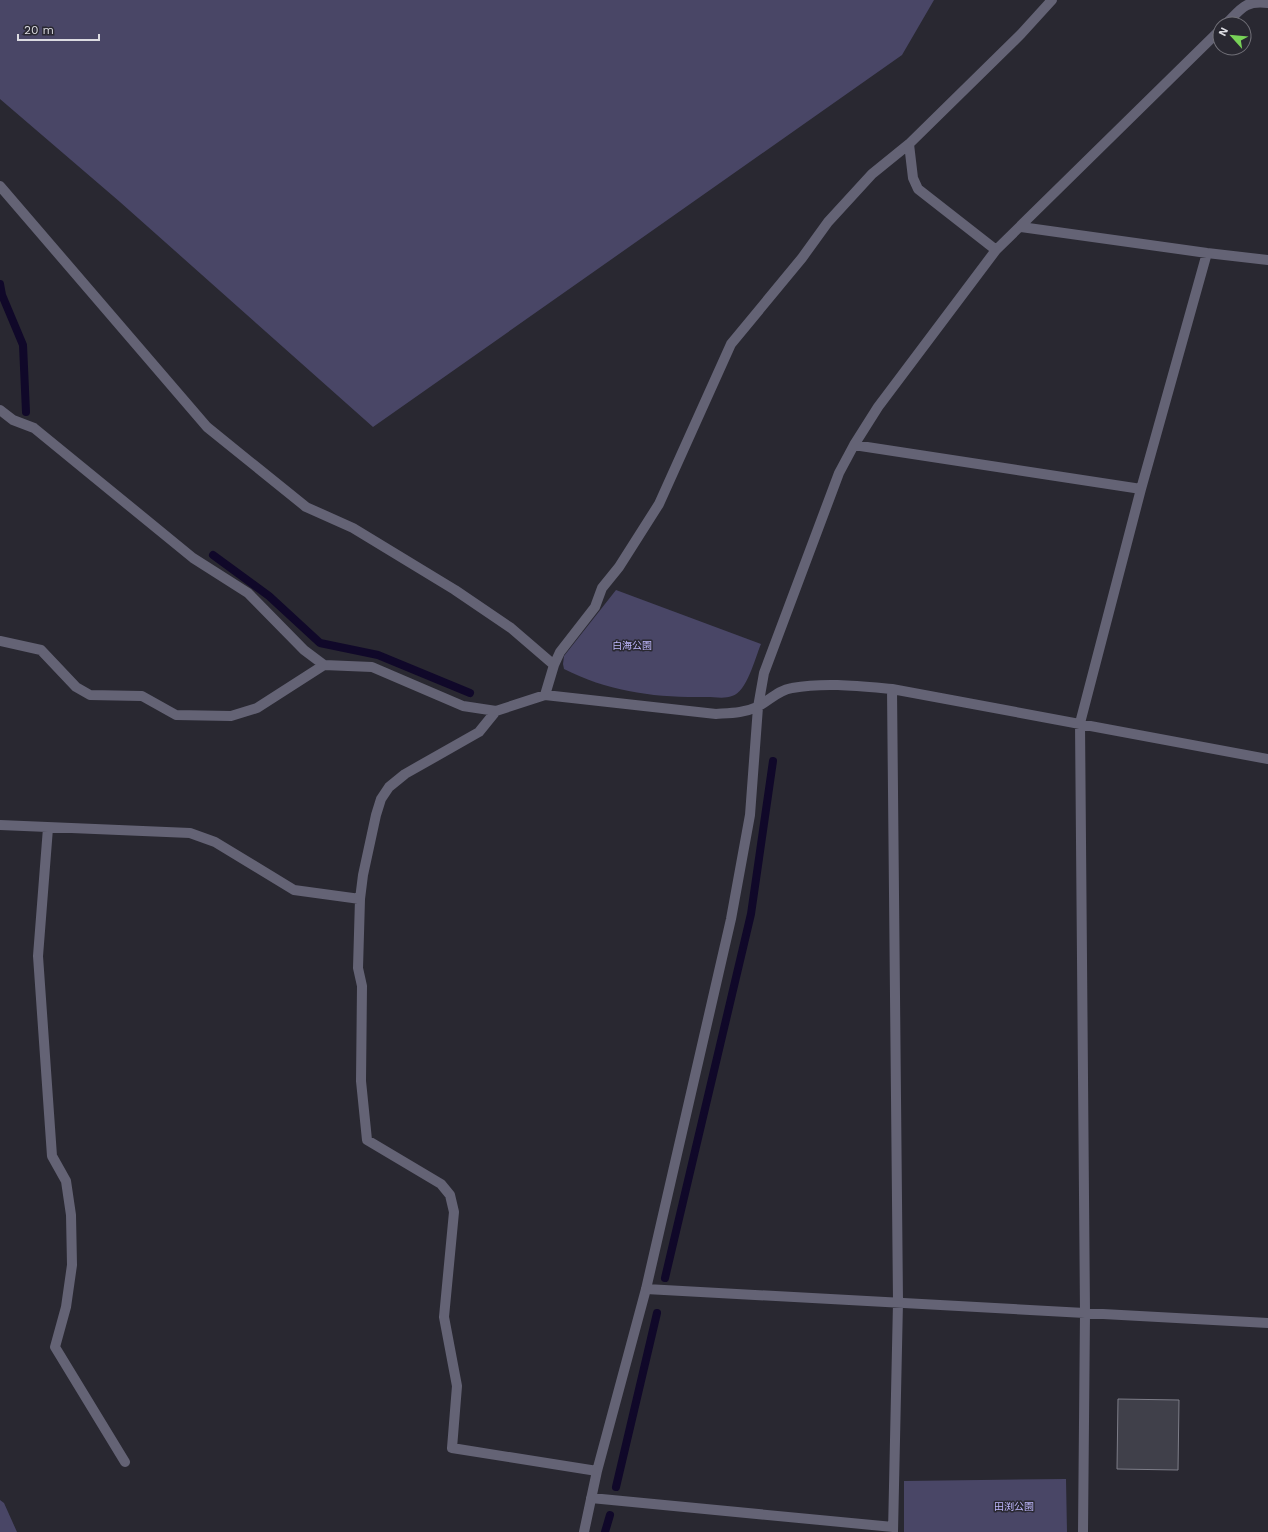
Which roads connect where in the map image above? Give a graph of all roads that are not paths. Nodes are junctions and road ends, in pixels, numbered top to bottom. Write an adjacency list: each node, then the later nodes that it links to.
1 (1052, 0): 5 (street)
2 (1268, 3): 3 (street)
3 (1234, 16)
4 (1212, 38): 7 (street)
5 (909, 144): 8 (street); 15 (street)
6 (0, 186): 15 (street)
7 (1021, 227): 8 (street); 9 (street)
8 (996, 250): 12 (street)
9 (1207, 253): 10 (street); 13 (street)
10 (1268, 260)
11 (0, 410): 16 (street)
12 (854, 445): 13 (street); 19 (street)
13 (1141, 489): 21 (street)
14 (0, 640): 16 (street)
15 (554, 665): 18 (street)
16 (324, 666): 20 (street)
17 (892, 689): 19 (street); 21 (street); 27 (street)
18 (545, 695): 19 (street); 20 (street)
19 (758, 707): 26 (street)
20 (496, 711): 25 (street)
21 (1080, 723): 22 (street); 28 (street)
22 (1268, 759)
23 (0, 825): 24 (street)
24 (48, 828): 25 (street); 30 (street)
25 (360, 899): 31 (street)
26 (646, 1289): 27 (street); 31 (street)
27 (898, 1302): 28 (street); 33 (street)
28 (1085, 1313): 29 (street); 35 (street)
29 (1268, 1323)
30 (125, 1462)
31 (597, 1471): 32 (street)
32 (591, 1498): 33 (street); 34 (street)
33 (893, 1529)
34 (584, 1532)
35 (1083, 1532)

